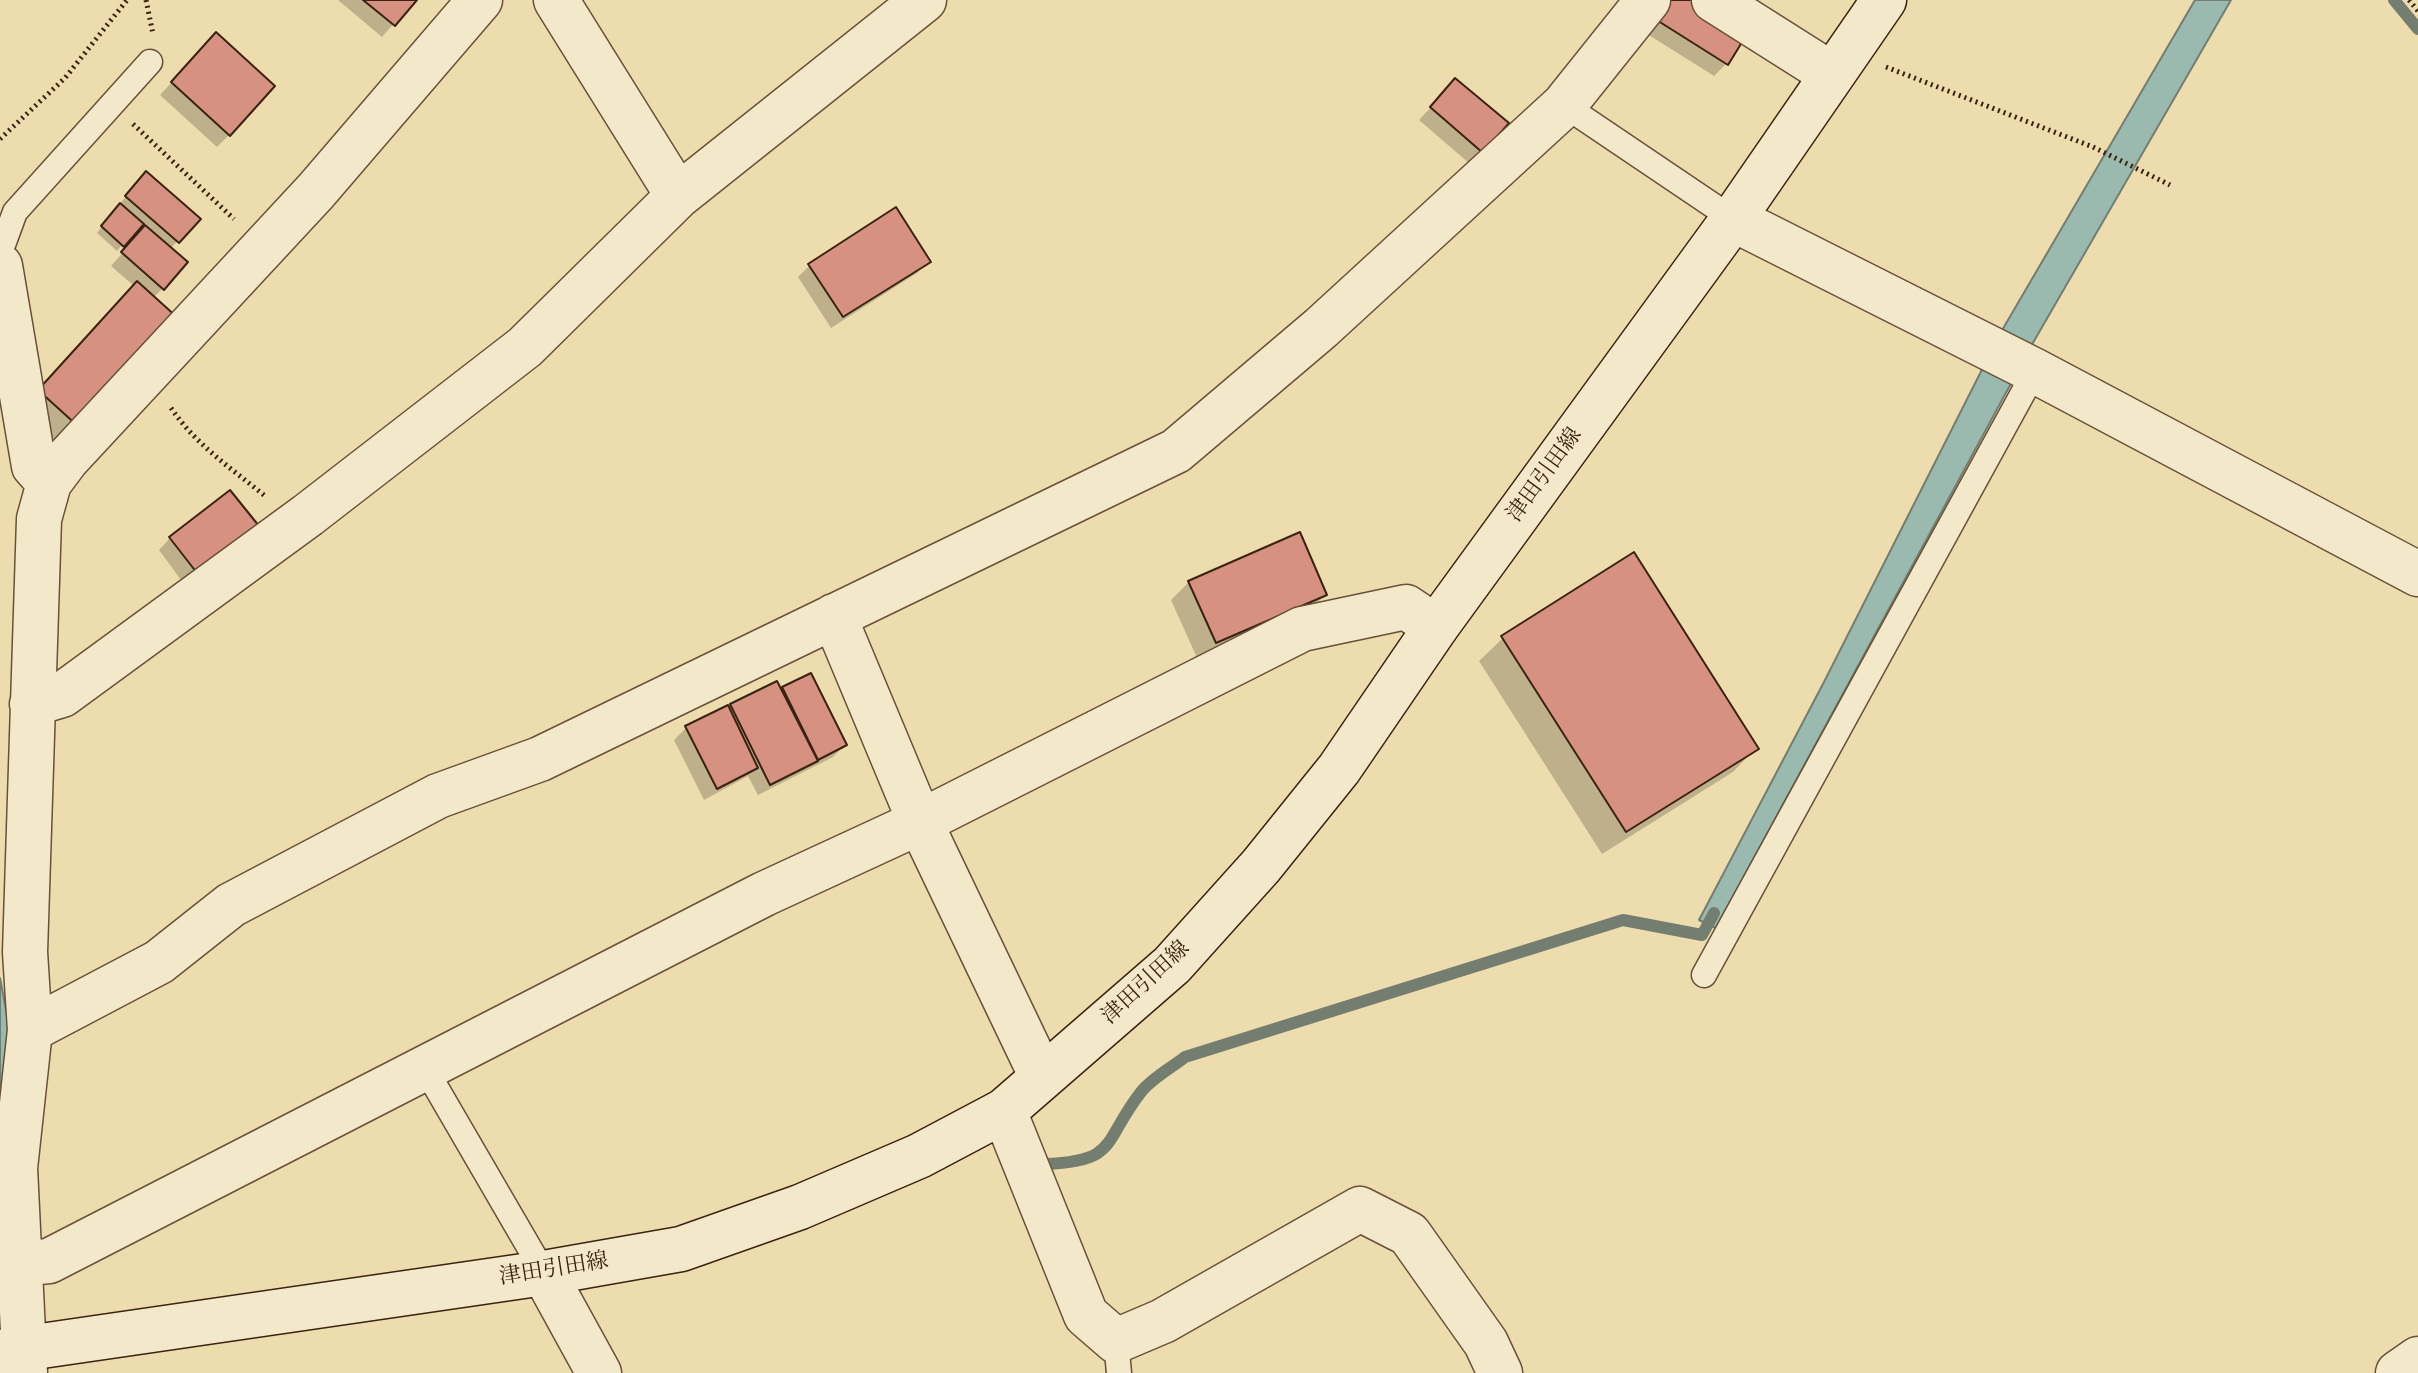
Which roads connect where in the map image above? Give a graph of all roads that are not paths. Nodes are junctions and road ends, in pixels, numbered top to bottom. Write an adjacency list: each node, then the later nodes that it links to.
1 (480, 0): 15 (street)
2 (556, 0): 10 (street)
3 (924, 0): 10 (street)
4 (1648, 0): 9 (street)
5 (1714, 0): 8 (street)
6 (1884, 0): 8 (street, 津田引田線)
7 (150, 62): 12 (lane)
8 (1838, 64): 11 (street, 津田引田線)
9 (1564, 105): 11 (lane); 17 (street)
10 (678, 196): 19 (street)
11 (1733, 219): 14 (street); 18 (street, 津田引田線)
12 (0, 253)
13 (0, 266): 15 (street)
14 (2035, 371): 16 (street); 21 (lane)
15 (49, 483): 19 (street)
16 (2418, 574)
17 (834, 616): 20 (street); 22 (street)
18 (1436, 627): 20 (street); 24 (street, 津田引田線)
19 (32, 704): 22 (street)
20 (920, 822): 23 (street); 24 (street)
21 (1704, 975)
22 (30, 1030): 26 (street)
23 (426, 1070): 26 (street); 27 (lane)
24 (1042, 1077): 25 (street, 津田引田線)
25 (1004, 1111): 27 (street, 津田引田線); 29 (street)
26 (18, 1264): 28 (street)
27 (544, 1273): 28 (street, 津田引田線); 31 (street)
28 (14, 1357)
29 (1118, 1357): 32 (street)
30 (2418, 1359): 33 (street)
31 (599, 1373)
32 (1500, 1373)
33 (2398, 1373)

